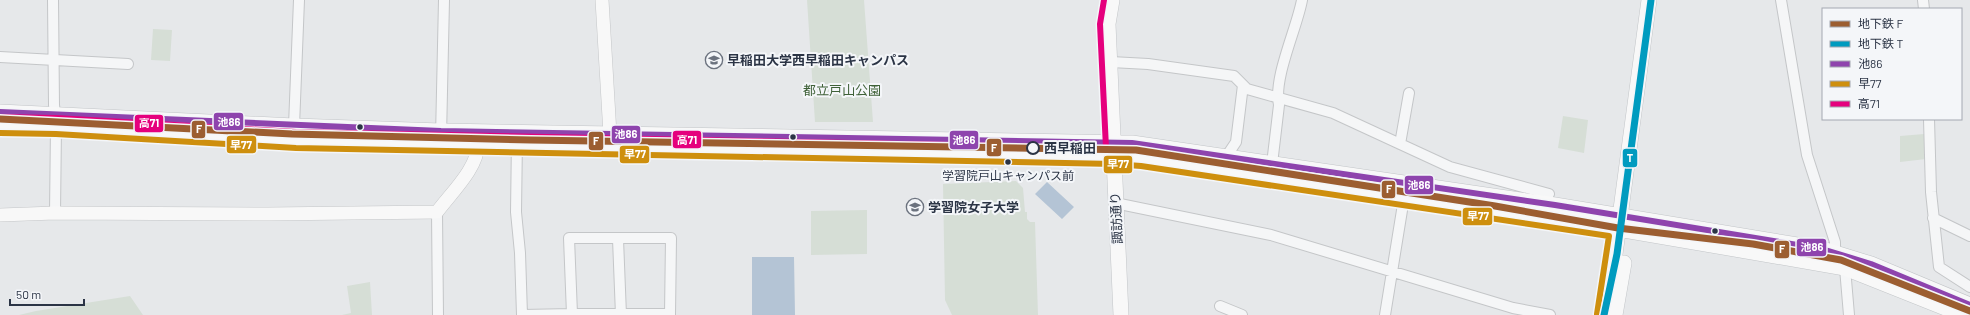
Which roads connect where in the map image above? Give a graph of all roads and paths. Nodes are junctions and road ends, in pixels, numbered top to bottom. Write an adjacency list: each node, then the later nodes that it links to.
1 (53, 0): 15 (street)
2 (299, 0): 25 (street)
3 (444, 0): 27 (street)
4 (602, 0): 26 (street)
5 (1101, 0): 13 (main road, 諏訪通り)
6 (1112, 0): 13 (main road, 諏訪通り)
7 (1302, 0): 20 (street)
8 (1649, 0): 41 (main road)
9 (1659, 0): 41 (main road)
10 (1781, 0): 44 (street)
11 (1923, 0): 12 (street)
12 (1932, 0)
13 (1108, 24): 16 (main road, 諏訪通り)
14 (0, 57): 15 (street)
15 (53, 59): 17 (street); 22 (street)
16 (1110, 62): 18 (street); 31 (main road, 諏訪通り)
17 (128, 64)
18 (1243, 85): 20 (street); 32 (street)
19 (1409, 93): 30 (street)
20 (1277, 98): 30 (street); 33 (street)
21 (0, 112): 22 (main road)
22 (55, 120): 24 (main road); 25 (main road); 27 (main road); 38 (street)
23 (1929, 120): 40 (street)
24 (0, 125)
25 (294, 126): 27 (main road)
26 (610, 134): 28 (main road); 31 (main road)
27 (441, 137): 28 (main road); 29 (main road)
28 (517, 138): 29 (main road); 31 (main road); 53 (street)
29 (478, 144): 37 (street)
30 (1400, 144): 34 (street)
31 (1114, 149): 32 (main road); 35 (main road); 36 (main road, 諏訪通り)
32 (1226, 156): 33 (main road)
33 (1272, 164): 41 (main road)
34 (1549, 194)
35 (1404, 198): 41 (main road); 46 (street)
36 (1115, 203): 46 (street); 55 (main road, 諏訪通り)
37 (437, 212): 38 (street); 52 (street)
38 (55, 213): 39 (street)
39 (0, 215)
40 (1933, 218): 42 (street); 47 (street)
41 (1624, 223): 44 (main road); 45 (main road); 59 (main road); 60 (main road)
42 (1970, 236)
43 (618, 239): 50 (street); 51 (street); 54 (street)
44 (1835, 252): 48 (main road)
45 (1845, 268): 61 (street); 62 (main road)
46 (1393, 272): 57 (street); 58 (street)
47 (1970, 288)
48 (1970, 305)
49 (1220, 306): 56 (street)
50 (572, 314): 51 (street); 53 (street)
51 (621, 314): 54 (street)
52 (438, 315)
53 (523, 315)
54 (670, 315)
55 (1121, 315)
56 (1242, 315)
57 (1385, 315)
58 (1550, 315)
59 (1605, 315)
60 (1615, 315)
61 (1849, 315)
62 (1963, 315)

